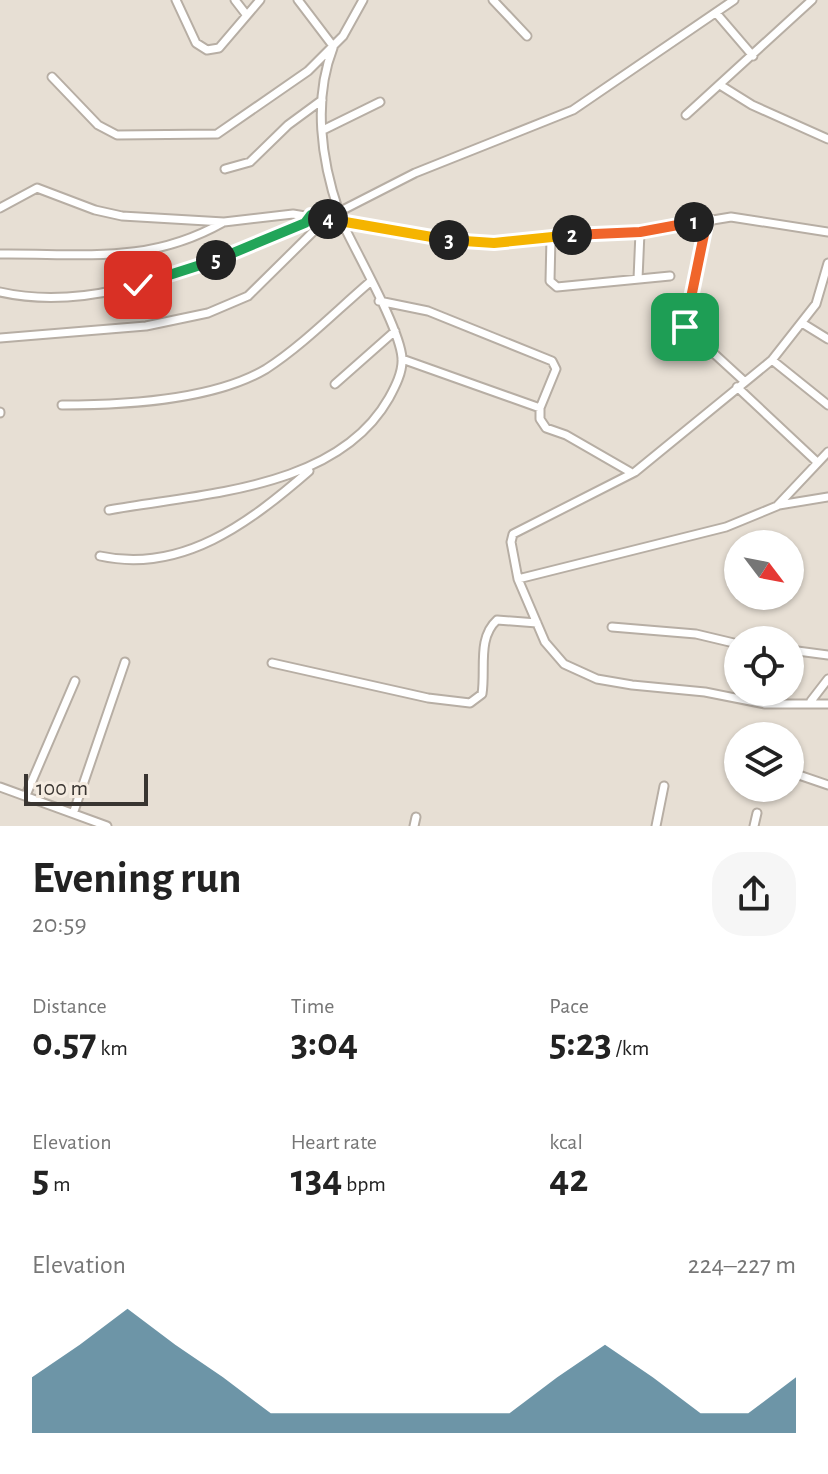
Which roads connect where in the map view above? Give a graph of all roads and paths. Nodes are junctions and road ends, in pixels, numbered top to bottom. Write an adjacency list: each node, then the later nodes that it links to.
1 (176, 0): 11 (street)
2 (235, 0): 11 (street)
3 (260, 0): 11 (street)
4 (298, 0): 14 (street)
5 (363, 0): 14 (street)
6 (493, 0): 10 (street)
7 (507, 0): 10 (street)
8 (734, 0): 12 (street)
9 (812, 0): 15 (street)
10 (500, 7): 13 (street)
11 (245, 13)
12 (717, 14): 15 (street); 25 (street)
13 (527, 36)
14 (333, 46): 16 (street); 18 (street)
15 (753, 56): 17 (street)
16 (52, 77)
17 (720, 85): 20 (street); 22 (street)
18 (322, 100): 21 (street); 23 (street)
19 (380, 102): 21 (street)
20 (686, 115)
21 (323, 130): 25 (street)
22 (828, 139)
23 (225, 169)
24 (0, 208): 29 (street)
25 (339, 212): 27 (street)
26 (311, 215): 27 (street); 29 (street); 40 (street)
27 (327, 218): 30 (street); 44 (street)
28 (707, 220): 31 (street); 32 (street); 48 (street)
29 (224, 222): 34 (street)
30 (343, 224): 33 (street); 39 (street)
31 (640, 232): 33 (street); 37 (street)
32 (828, 232)
33 (551, 237): 37 (street)
34 (0, 254)
35 (828, 263): 38 (street)
36 (670, 276): 37 (street)
37 (638, 279)
38 (826, 280): 42 (street)
39 (370, 282): 41 (street); 51 (street)
40 (0, 292)
41 (379, 301): 43 (street); 53 (street)
42 (802, 323): 45 (street); 47 (street)
43 (395, 331): 46 (street); 49 (street)
44 (0, 338)
45 (828, 339)
46 (402, 359): 53 (street); 56 (street)
47 (772, 360): 48 (street); 52 (street)
48 (744, 381): 50 (street)
49 (335, 384)
50 (737, 387): 55 (street); 57 (street)
51 (62, 405)
52 (828, 405)
53 (540, 408): 57 (street)
54 (828, 452): 55 (street)
55 (817, 462): 59 (street)
56 (313, 467): 60 (street); 61 (street)
57 (632, 473): 62 (street)
58 (828, 497): 59 (street)
59 (777, 506): 62 (street)
60 (109, 510)
61 (100, 556)
62 (518, 579): 63 (street)
63 (537, 623): 69 (street); 72 (street)
64 (612, 627): 65 (street)
65 (724, 641)
66 (804, 652): 67 (street)
67 (828, 655)
68 (125, 662): 79 (street)
69 (272, 663)
70 (828, 679): 72 (street)
71 (75, 681): 78 (street)
72 (811, 701): 73 (street)
73 (828, 704)
74 (804, 777): 75 (street)
75 (828, 785)
76 (664, 786): 84 (street)
77 (0, 787): 78 (street)
78 (26, 795): 79 (street)
79 (74, 811): 82 (street)
80 (757, 813): 85 (street)
81 (416, 817): 83 (street)
82 (107, 826)
83 (414, 826)
84 (656, 826)
85 (754, 826)

